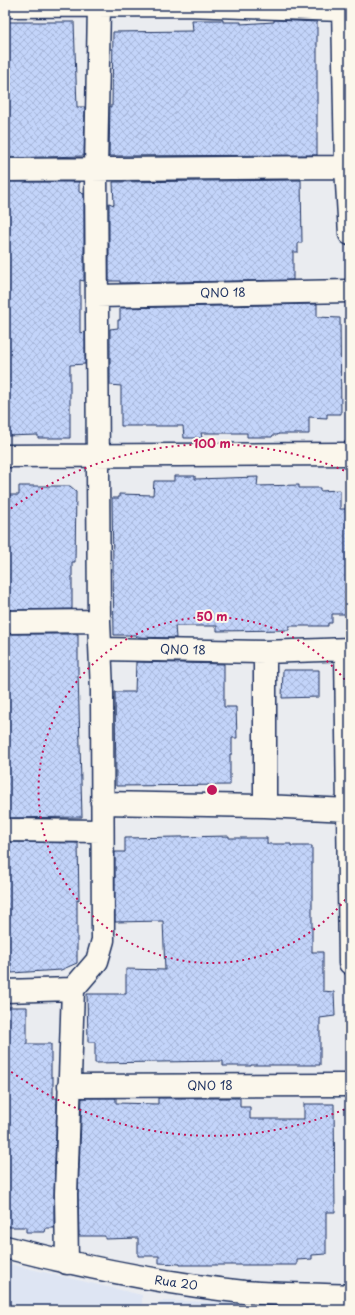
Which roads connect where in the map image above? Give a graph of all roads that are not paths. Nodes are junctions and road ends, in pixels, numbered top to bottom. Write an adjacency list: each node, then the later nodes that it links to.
1 (99, 5): 2 (street); 3 (street); 7 (street)
2 (185, 5): 4 (street)
3 (5, 6)
4 (343, 7): 5 (street)
5 (346, 167): 7 (street); 8 (street)
6 (5, 170): 7 (street)
7 (96, 170): 10 (street)
8 (350, 234)
9 (350, 291): 10 (street, QNO 18)
10 (97, 296): 12 (street)
11 (350, 454): 12 (street)
12 (98, 455): 13 (street); 14 (street)
13 (5, 456)
14 (99, 621): 15 (street); 17 (street)
15 (5, 622)
16 (348, 648): 18 (street, QNO 18); 21 (street, QNO 18)
17 (101, 649): 18 (street, QNO 18); 19 (street)
18 (265, 652): 20 (street)
19 (102, 803): 20 (street); 23 (street)
20 (265, 806): 21 (street)
21 (348, 810): 24 (street, QNO 18)
22 (5, 830): 23 (street)
23 (102, 831): 25 (street)
24 (350, 963)
25 (72, 989): 26 (street); 28 (street)
26 (5, 991)
27 (350, 1085): 28 (street, QNO 18)
28 (69, 1086): 30 (street)
29 (5, 1247): 30 (street, Rua 20)
30 (67, 1263): 31 (street, Rua 20)
31 (350, 1296)

